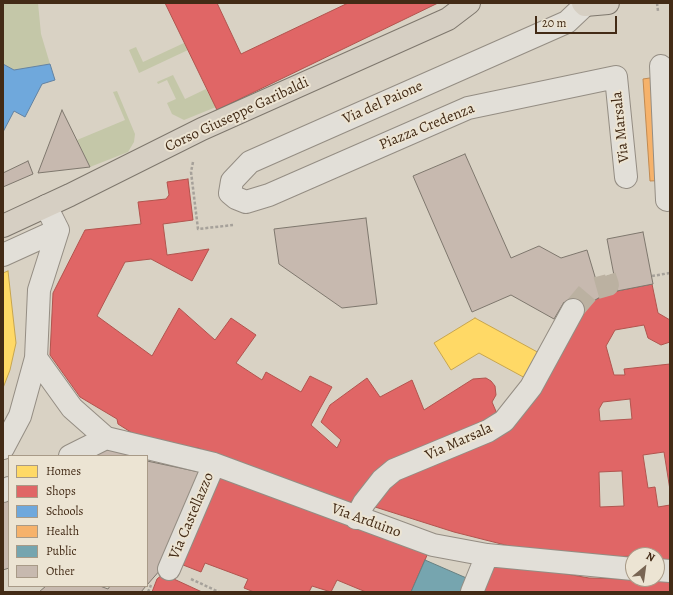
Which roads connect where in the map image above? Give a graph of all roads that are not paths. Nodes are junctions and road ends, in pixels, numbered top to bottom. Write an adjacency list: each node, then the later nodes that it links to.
1 (469, 3): 9 (main road, Corso Giuseppe Garibaldi)
2 (608, 3): 3 (main road)
3 (584, 4): 7 (street, Via del Paione)
4 (661, 66): 8 (street)
5 (616, 77): 6 (street, Via Marsala); 7 (street, Piazza Credenza)
6 (626, 177)
7 (269, 195)
8 (667, 200)
9 (46, 206): 10 (main road, Corso Giuseppe Garibaldi); 11 (street)
10 (3, 226)
11 (58, 230): 12 (street); 14 (street)
12 (3, 255)
13 (573, 310): 19 (street, Via Marsala)
14 (36, 358): 15 (street); 16 (street)
15 (106, 438): 17 (street); 18 (street, Via Arduino)
16 (3, 448)
17 (72, 455)
18 (214, 464): 19 (street, Via Arduino); 22 (street, Via Castellazzo)
19 (356, 518): 20 (street, Via Arduino)
20 (487, 555): 21 (street, Via Arduino); 23 (street)
21 (625, 568)
22 (169, 569)
23 (472, 592)

